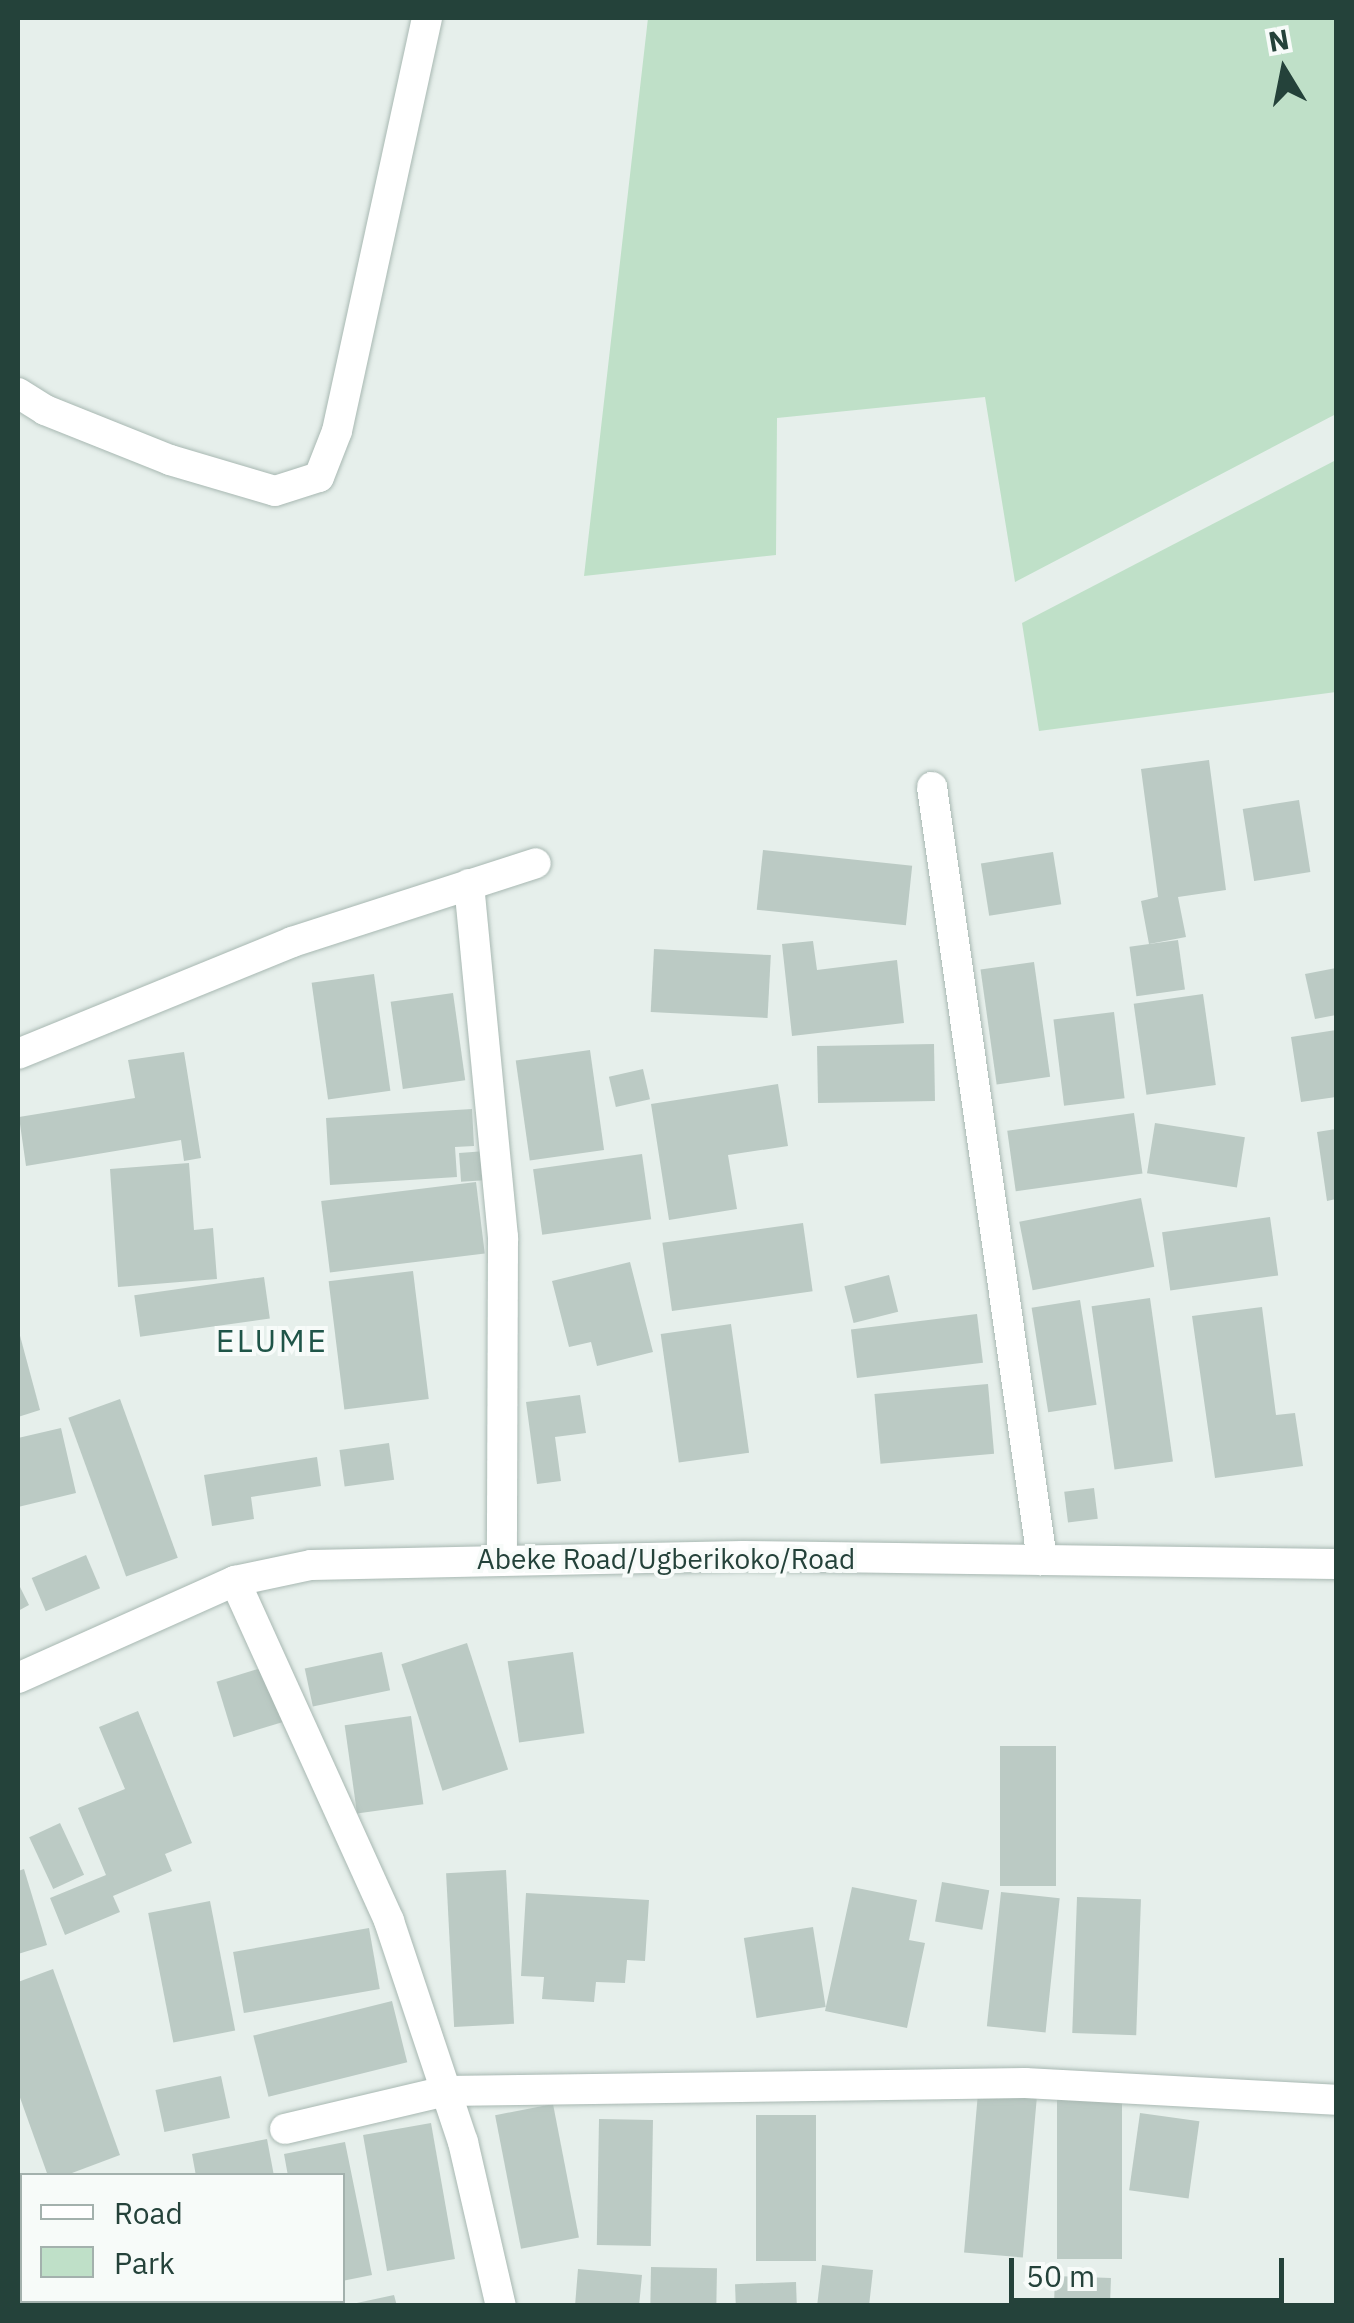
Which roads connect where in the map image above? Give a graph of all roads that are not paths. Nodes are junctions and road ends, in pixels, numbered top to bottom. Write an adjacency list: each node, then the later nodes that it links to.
1 (427, 18): 2 (street)
2 (18, 393)
3 (932, 787): 8 (street)
4 (536, 863): 5 (street)
5 (469, 884): 6 (street); 7 (street)
6 (18, 1054)
7 (502, 1560): 8 (street, Abeke Road/Ugberikoko/Road); 10 (street, Abeke Road/Ugberikoko/Road)
8 (1042, 1560): 9 (street, Abeke Road/Ugberikoko/Road)
9 (1336, 1564)
10 (235, 1581): 11 (street, Abeke Road/Ugberikoko/Road); 12 (street)
11 (18, 1678)
12 (446, 2091): 13 (street); 14 (street); 15 (street)
13 (1336, 2100)
14 (285, 2129)
15 (502, 2306)

